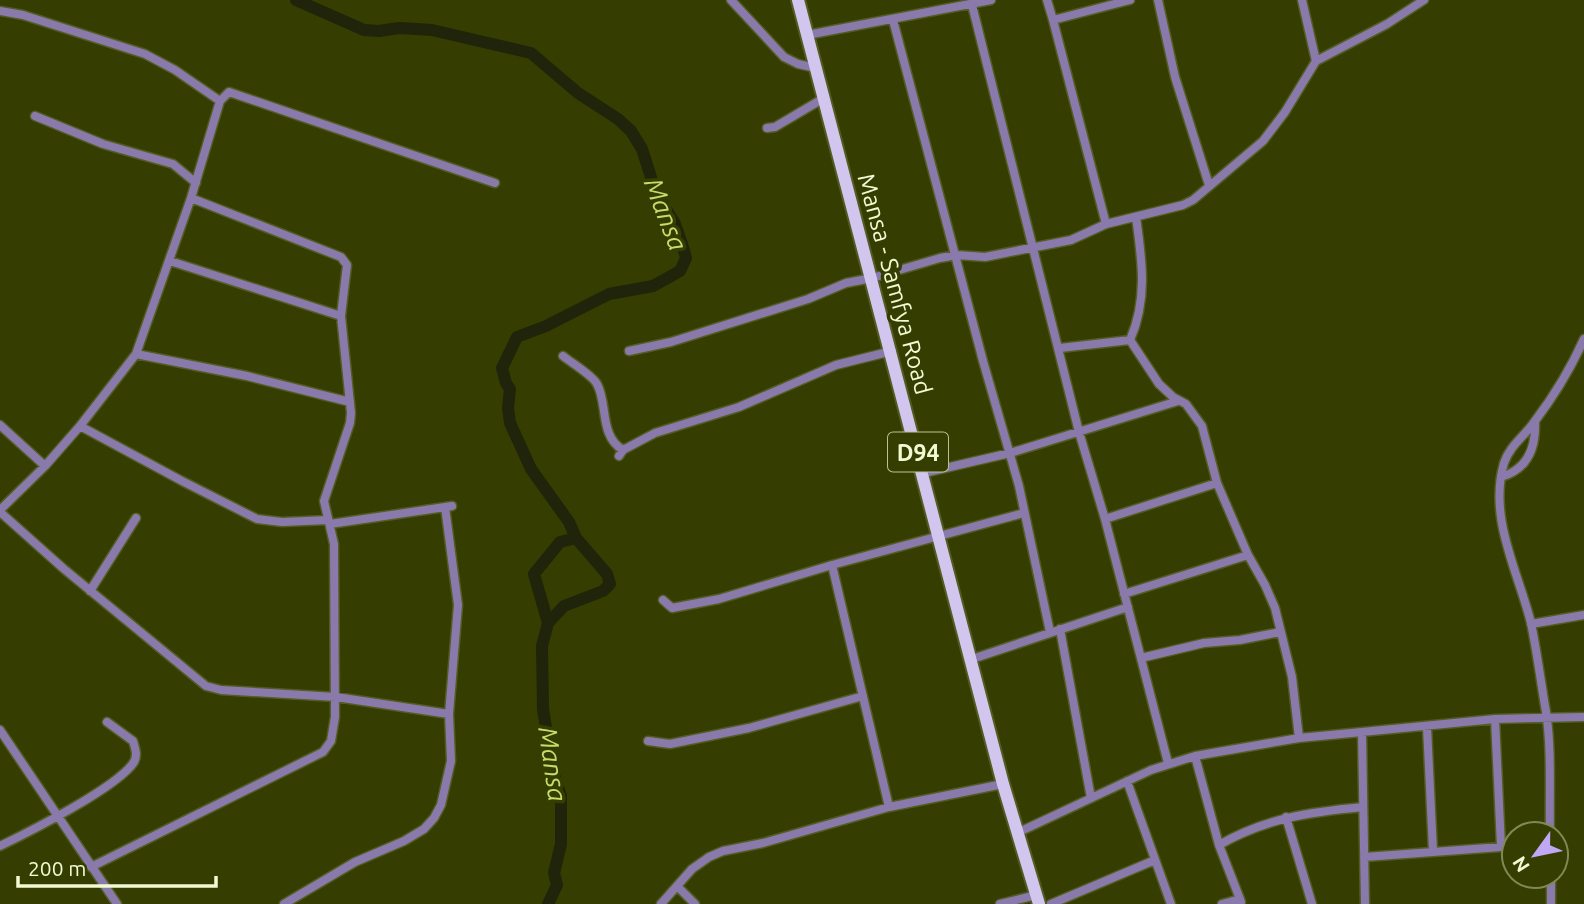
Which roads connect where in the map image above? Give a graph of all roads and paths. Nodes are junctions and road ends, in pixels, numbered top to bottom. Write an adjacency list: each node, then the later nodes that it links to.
1 (731, 0): 15 (street)
2 (798, 0): 13 (main road, Mansa - Samfya Road / D94)
3 (990, 0): 9 (street)
4 (1047, 0): 12 (street)
5 (1130, 0): 12 (street)
6 (1158, 0): 22 (street)
7 (1302, 0): 14 (street)
8 (1422, 0): 14 (street)
9 (972, 5): 11 (street); 26 (street)
10 (0, 10): 17 (street)
11 (893, 20): 13 (street); 27 (street)
12 (1054, 20): 25 (street)
13 (807, 36): 15 (main road, Mansa - Samfya Road / D94)
14 (1316, 61): 22 (street)
15 (816, 68): 16 (main road, Mansa - Samfya Road / D94)
16 (824, 98): 19 (street); 29 (main road, Mansa - Samfya Road / D94)
17 (220, 101): 20 (street); 21 (street)
18 (34, 116): 20 (street)
19 (767, 128)
20 (196, 183): 23 (street)
21 (495, 183)
22 (1209, 185): 24 (street)
23 (191, 198): 28 (street); 30 (street)
24 (1136, 218): 25 (street); 32 (street)
25 (1106, 224): 26 (street)
26 (1034, 246): 27 (street); 33 (street)
27 (957, 255): 29 (street); 44 (street)
28 (170, 261): 30 (street); 36 (street)
29 (872, 278): 34 (street); 35 (main road, Mansa - Samfya Road / D94)
30 (341, 316): 39 (street)
31 (1584, 339): 40 (street)
32 (1130, 340): 33 (street); 38 (street)
33 (1060, 348): 43 (street)
34 (629, 351)
35 (892, 351): 37 (street); 46 (main road, Mansa - Samfya Road / D94)
36 (136, 354): 39 (street); 42 (street)
37 (563, 356)
38 (1178, 401): 43 (street); 48 (street)
39 (349, 402): 53 (street)
40 (1535, 422): 47 (street); 47 (street)
41 (0, 425): 45 (street)
42 (80, 426): 45 (street); 53 (street)
43 (1079, 432): 44 (street); 52 (street)
44 (1010, 453): 46 (street); 50 (street)
45 (45, 466): 49 (street)
46 (924, 474): 54 (main road, Mansa - Samfya Road / D94)
47 (1501, 477): 62 (street)
48 (1217, 484): 52 (street); 55 (street)
49 (0, 511): 57 (street)
50 (1024, 513): 54 (street); 64 (street)
51 (136, 519): 57 (street)
52 (1105, 519): 58 (street)
53 (329, 522): 69 (street); 70 (street)
54 (940, 536): 56 (street); 67 (main road, Mansa - Samfya Road / D94)
55 (1248, 555): 58 (street); 65 (street)
56 (832, 565): 59 (street); 68 (street)
57 (90, 591): 69 (street)
58 (1124, 594): 60 (street)
59 (663, 600)
60 (1128, 607): 63 (street); 66 (street)
61 (1584, 615): 62 (street)
62 (1531, 624): 71 (street)
63 (1060, 629): 64 (street); 84 (street)
64 (1050, 632): 67 (street)
65 (1280, 632): 66 (street); 78 (street)
66 (1141, 658): 81 (street)
67 (972, 659): 83 (main road, Mansa - Samfya Road / D94)
68 (863, 696): 79 (street); 85 (street)
69 (336, 697): 70 (street); 98 (street)
70 (449, 714): 103 (street)
71 (1547, 716): 72 (street); 73 (street); 89 (street)
72 (1584, 717)
73 (1495, 719): 75 (street); 90 (street)
74 (107, 722): 87 (street)
75 (1427, 727): 77 (street); 95 (street)
76 (0, 730): 87 (street)
77 (1362, 732): 78 (street); 86 (street)
78 (1299, 738): 80 (street)
79 (648, 741)
80 (1195, 756): 81 (street); 92 (street)
81 (1168, 763): 82 (street)
82 (1127, 780): 84 (street); 97 (street)
83 (1003, 783): 85 (street); 91 (main road, Mansa - Samfya Road / D94)
84 (1091, 798): 91 (street)
85 (889, 807): 99 (street)
86 (1363, 807): 88 (street); 96 (street)
87 (58, 817): 93 (street); 98 (street)
88 (1286, 817): 92 (street); 110 (street)
89 (1550, 820)
90 (1500, 825)
91 (1017, 833): 100 (main road, Mansa - Samfya Road / D94)
92 (1219, 845): 101 (street)
93 (0, 846)
94 (1500, 846): 95 (street)
95 (1433, 852): 96 (street)
96 (1365, 857): 111 (street)
97 (1155, 860): 107 (street); 108 (street)
98 (91, 867): 102 (street)
99 (677, 886): 104 (street); 105 (street)
100 (1038, 900): 106 (street)
101 (1241, 902): 109 (street)
102 (117, 904)
103 (284, 904)
104 (661, 904)
105 (695, 904)
106 (1000, 904)
107 (1051, 904)
108 (1171, 904)
109 (1222, 904)
110 (1312, 904)
111 (1365, 904)

